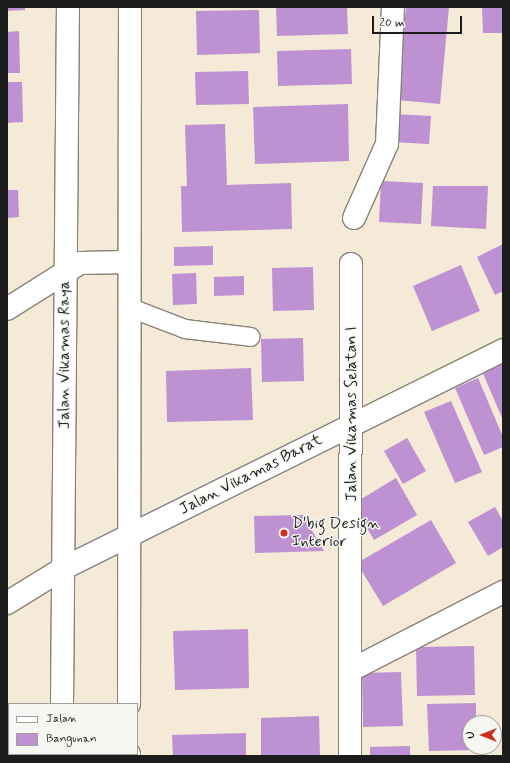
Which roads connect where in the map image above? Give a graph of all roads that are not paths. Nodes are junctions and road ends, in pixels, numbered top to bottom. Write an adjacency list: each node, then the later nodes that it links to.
1 (68, 7): 7 (street, Jalan Vikamas Raya)
2 (130, 7): 5 (street)
3 (393, 7): 4 (street)
4 (354, 218)
5 (121, 262): 7 (street); 8 (street)
6 (351, 264): 12 (street, Jalan Vikamas Selatan I)
7 (73, 266): 9 (street); 14 (street, Jalan Vikamas Raya)
8 (128, 307): 10 (lane); 13 (street)
9 (7, 309)
10 (251, 337)
11 (503, 350): 12 (street, Jalan Vikamas Barat)
12 (352, 424): 13 (street, Jalan Vikamas Barat); 17 (street, Jalan Vikamas Selatan I)
13 (124, 540): 14 (street, Jalan Vikamas Barat); 19 (street)
14 (72, 564): 16 (street, Jalan Vikamas Barat); 18 (street, Jalan Vikamas Raya)
15 (503, 592): 17 (street)
16 (7, 603)
17 (353, 669): 20 (street, Jalan Vikamas Selatan I)
18 (62, 703)
19 (129, 703)
20 (350, 756)

